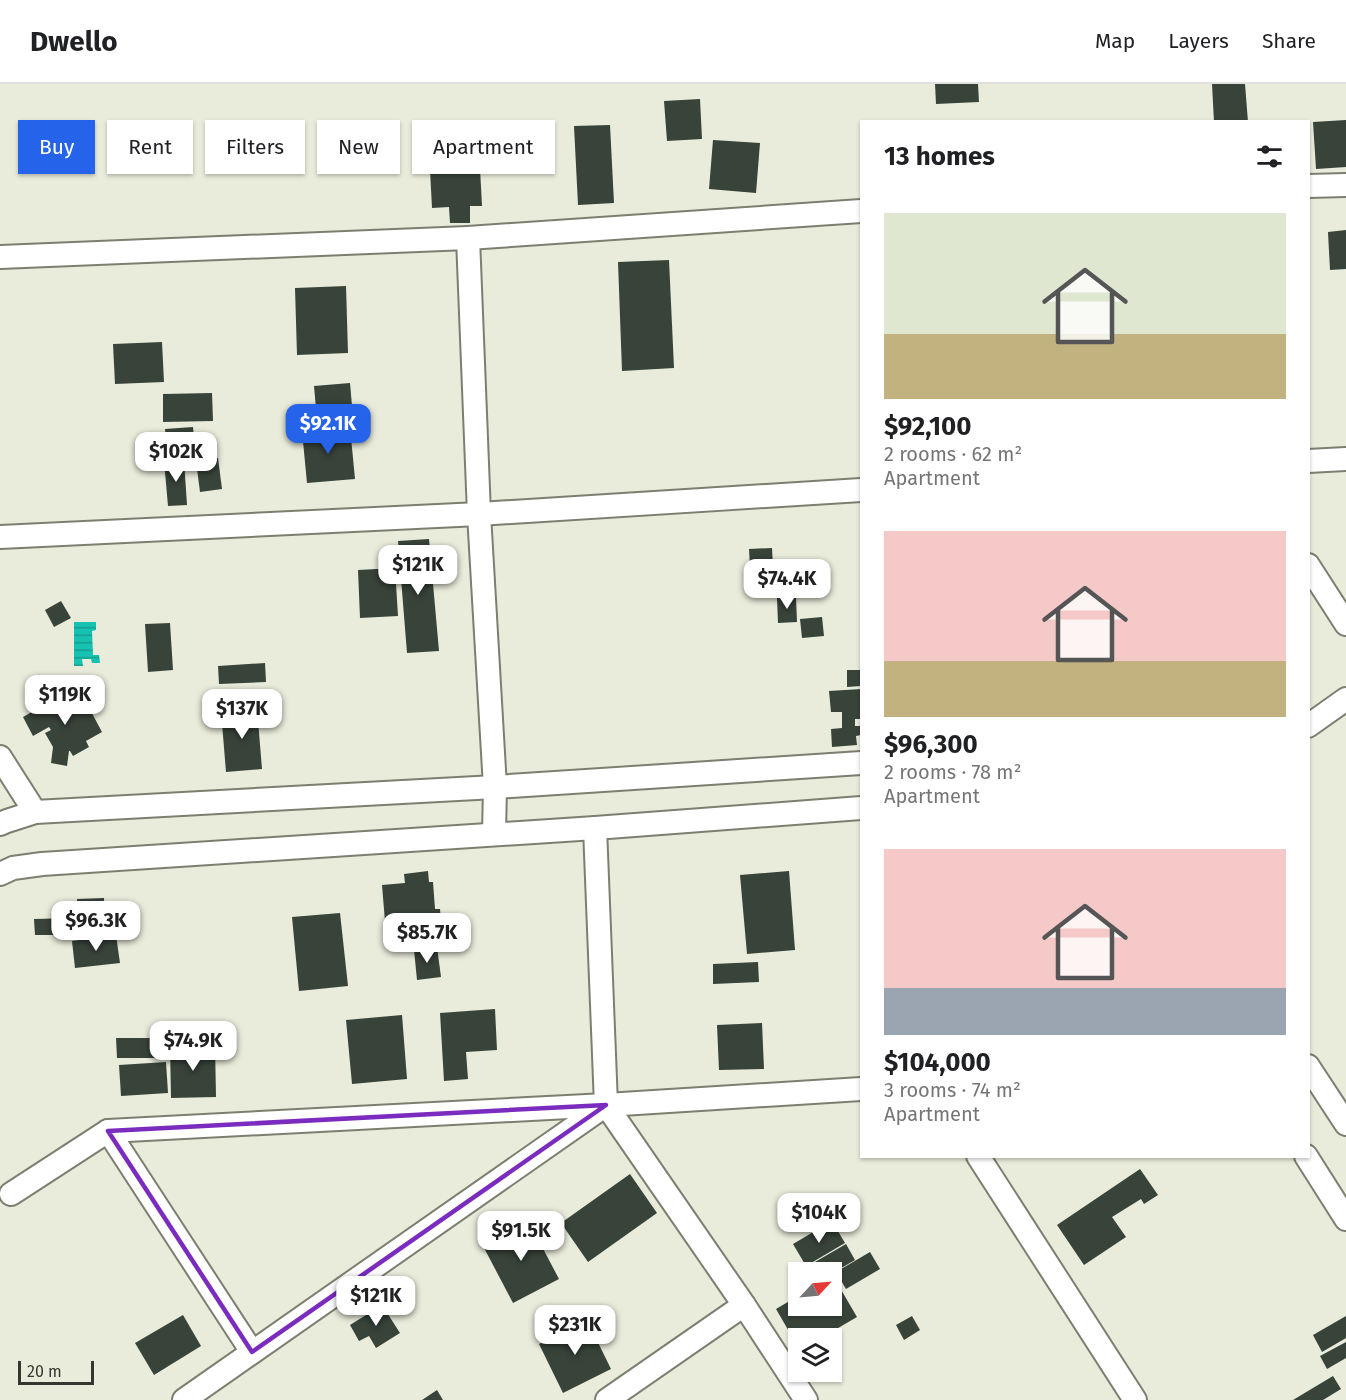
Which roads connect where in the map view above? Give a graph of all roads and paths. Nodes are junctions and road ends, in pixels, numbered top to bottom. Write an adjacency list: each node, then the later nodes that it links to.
1 (1346, 185): 2 (street)
2 (1310, 186)
3 (860, 211): 4 (street)
4 (468, 238): 5 (street); 9 (street)
5 (0, 257)
6 (1346, 459): 7 (street)
7 (1310, 462)
8 (860, 490): 9 (street)
9 (479, 514): 10 (street); 17 (street)
10 (0, 537)
11 (1310, 568): 12 (street)
12 (1346, 624)
13 (1346, 699): 14 (street)
14 (1310, 725)
15 (0, 757): 19 (street)
16 (860, 763): 17 (street)
17 (495, 787): 19 (street); 22 (street)
18 (860, 808): 21 (street)
19 (35, 812): 20 (street)
20 (0, 824)
21 (595, 828): 22 (street); 26 (street)
22 (494, 834): 23 (street)
23 (0, 874)
24 (1310, 1069): 27 (street)
25 (860, 1089): 26 (street)
26 (606, 1105): 28 (street); 33 (street); 34 (street)
27 (1346, 1124)
28 (108, 1131): 31 (street); 34 (street)
29 (979, 1158): 38 (street)
30 (1307, 1158): 32 (street)
31 (11, 1194)
32 (1346, 1219)
33 (744, 1305): 36 (street); 37 (street)
34 (252, 1352): 35 (street)
35 (184, 1400)
36 (607, 1400)
37 (806, 1400)
38 (1136, 1400)

